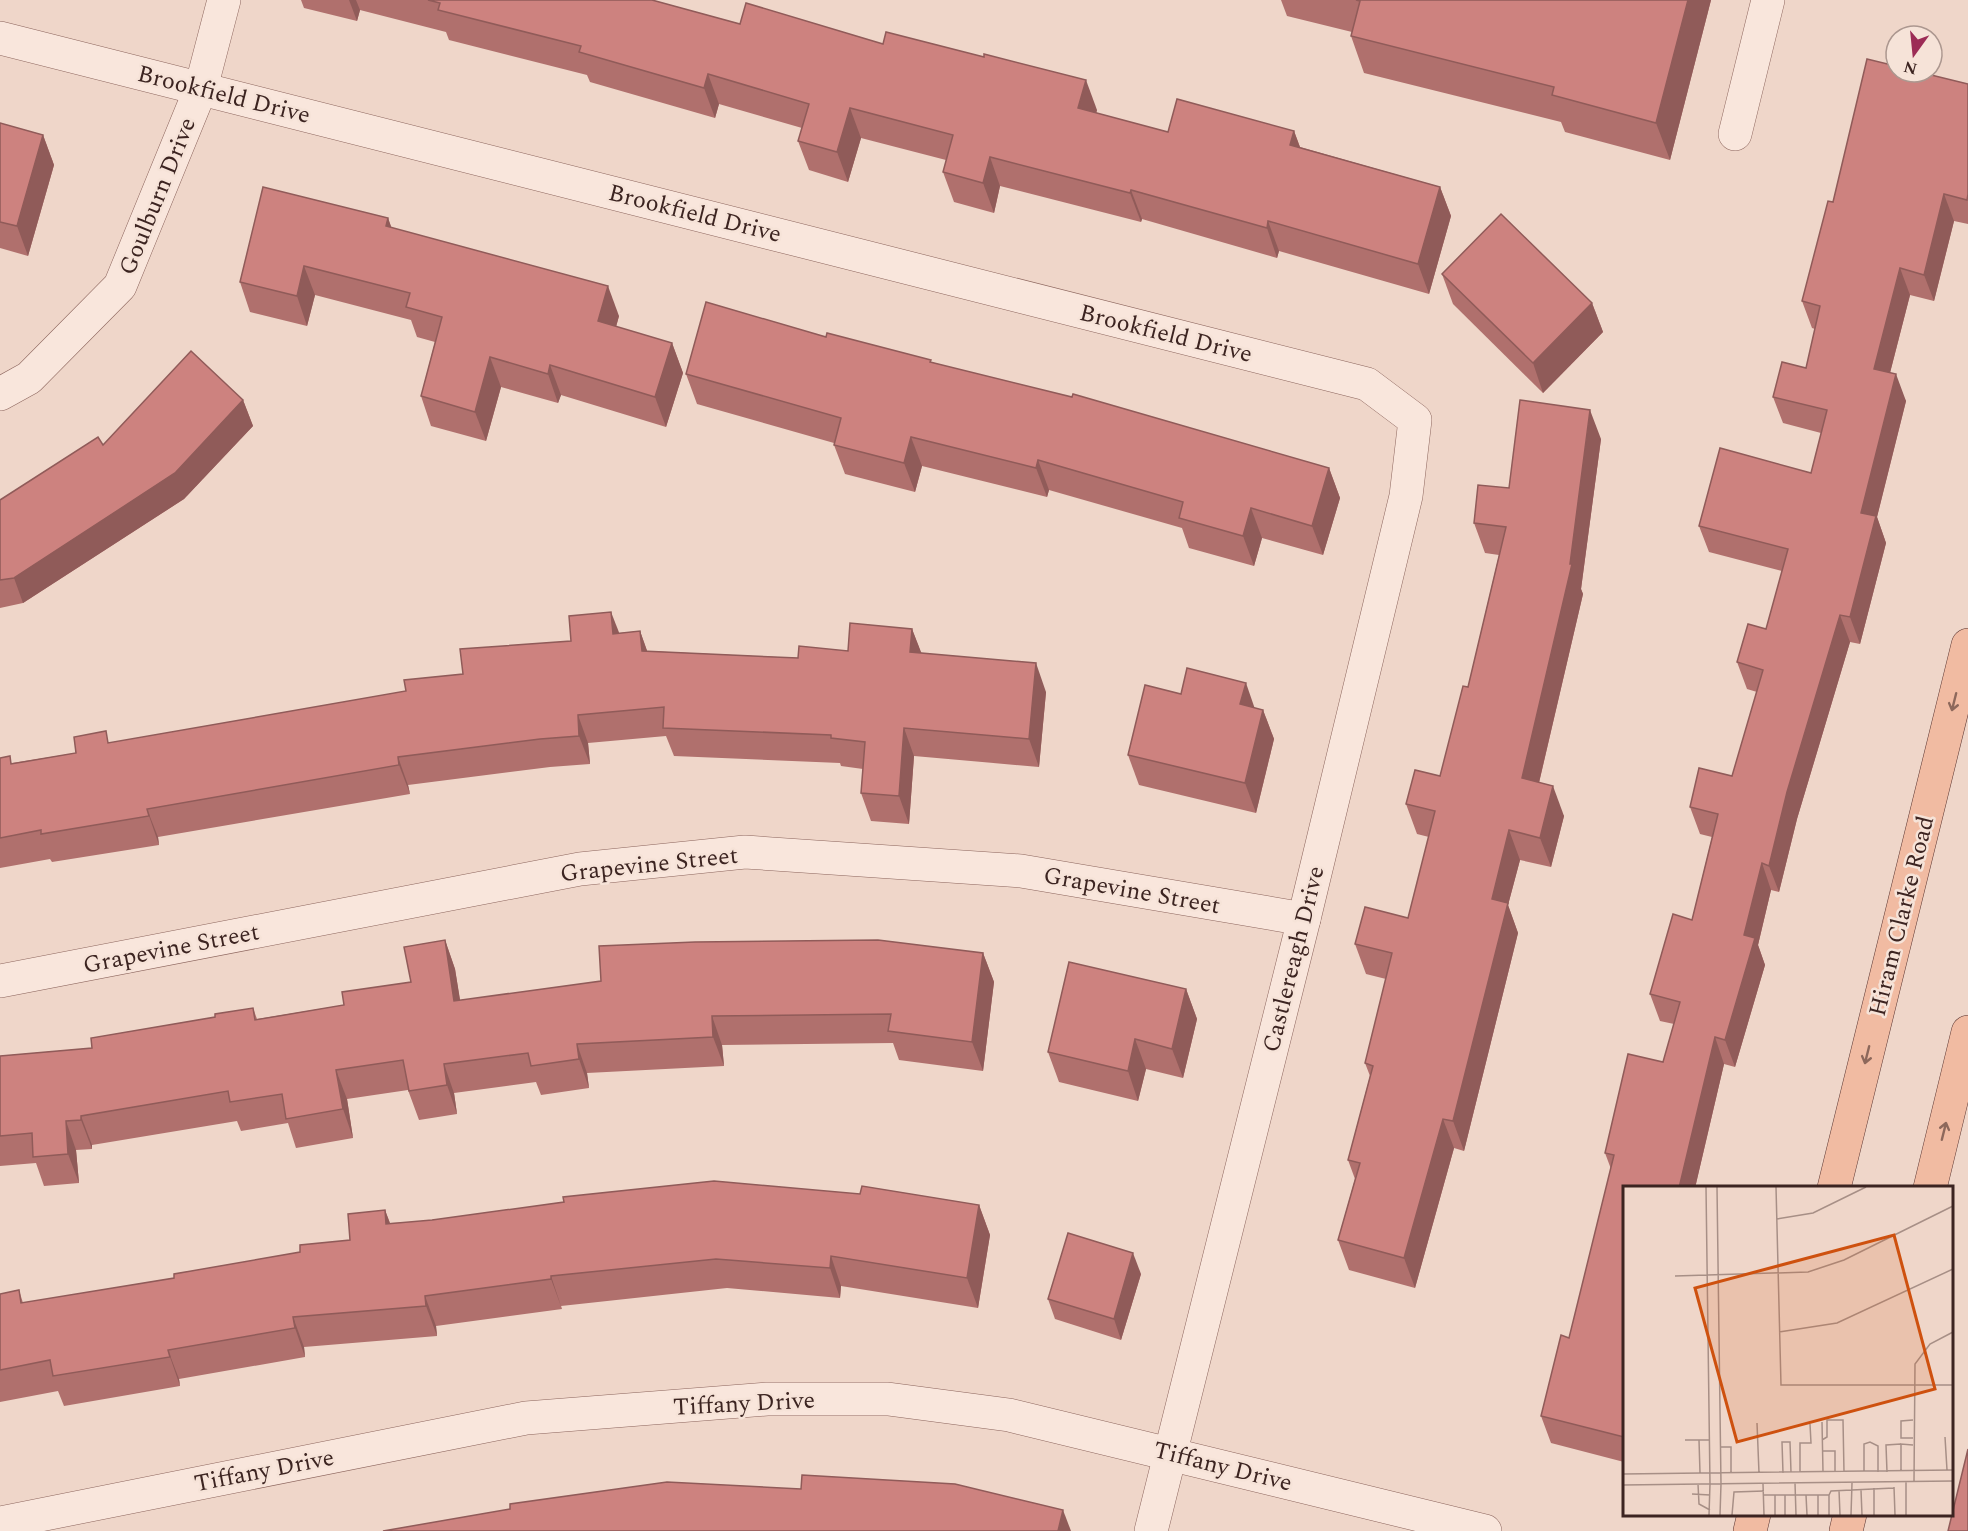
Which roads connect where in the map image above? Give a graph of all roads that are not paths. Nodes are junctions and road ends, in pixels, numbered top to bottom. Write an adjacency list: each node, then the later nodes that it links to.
1 (224, 0): 4 (street, Goulburn Drive)
2 (1768, 0): 5 (street)
3 (0, 38): 4 (street, Brookfield Drive)
4 (201, 88): 6 (street, Goulburn Drive); 7 (street, Brookfield Drive)
5 (1735, 134)
6 (0, 394)
7 (1386, 398): 9 (street, Castlereagh Drive)
8 (1968, 645): 12 (main road, Hiram Clarke Road, one-way to 12)
9 (1304, 919): 10 (street, Grapevine Street); 14 (street, Castlereagh Drive)
10 (0, 981)
11 (1968, 1032): 13 (main road, one-way to 11)
12 (1834, 1186)
13 (1930, 1186)
14 (1171, 1453): 17 (street, Tiffany Drive); 18 (street, Castlereagh Drive); 19 (street, Tiffany Drive)
15 (1754, 1516): 20 (main road)
16 (1851, 1516): 21 (main road)
17 (0, 1523)
18 (1151, 1531)
19 (1485, 1531)
20 (1750, 1531)
21 (1846, 1531)

